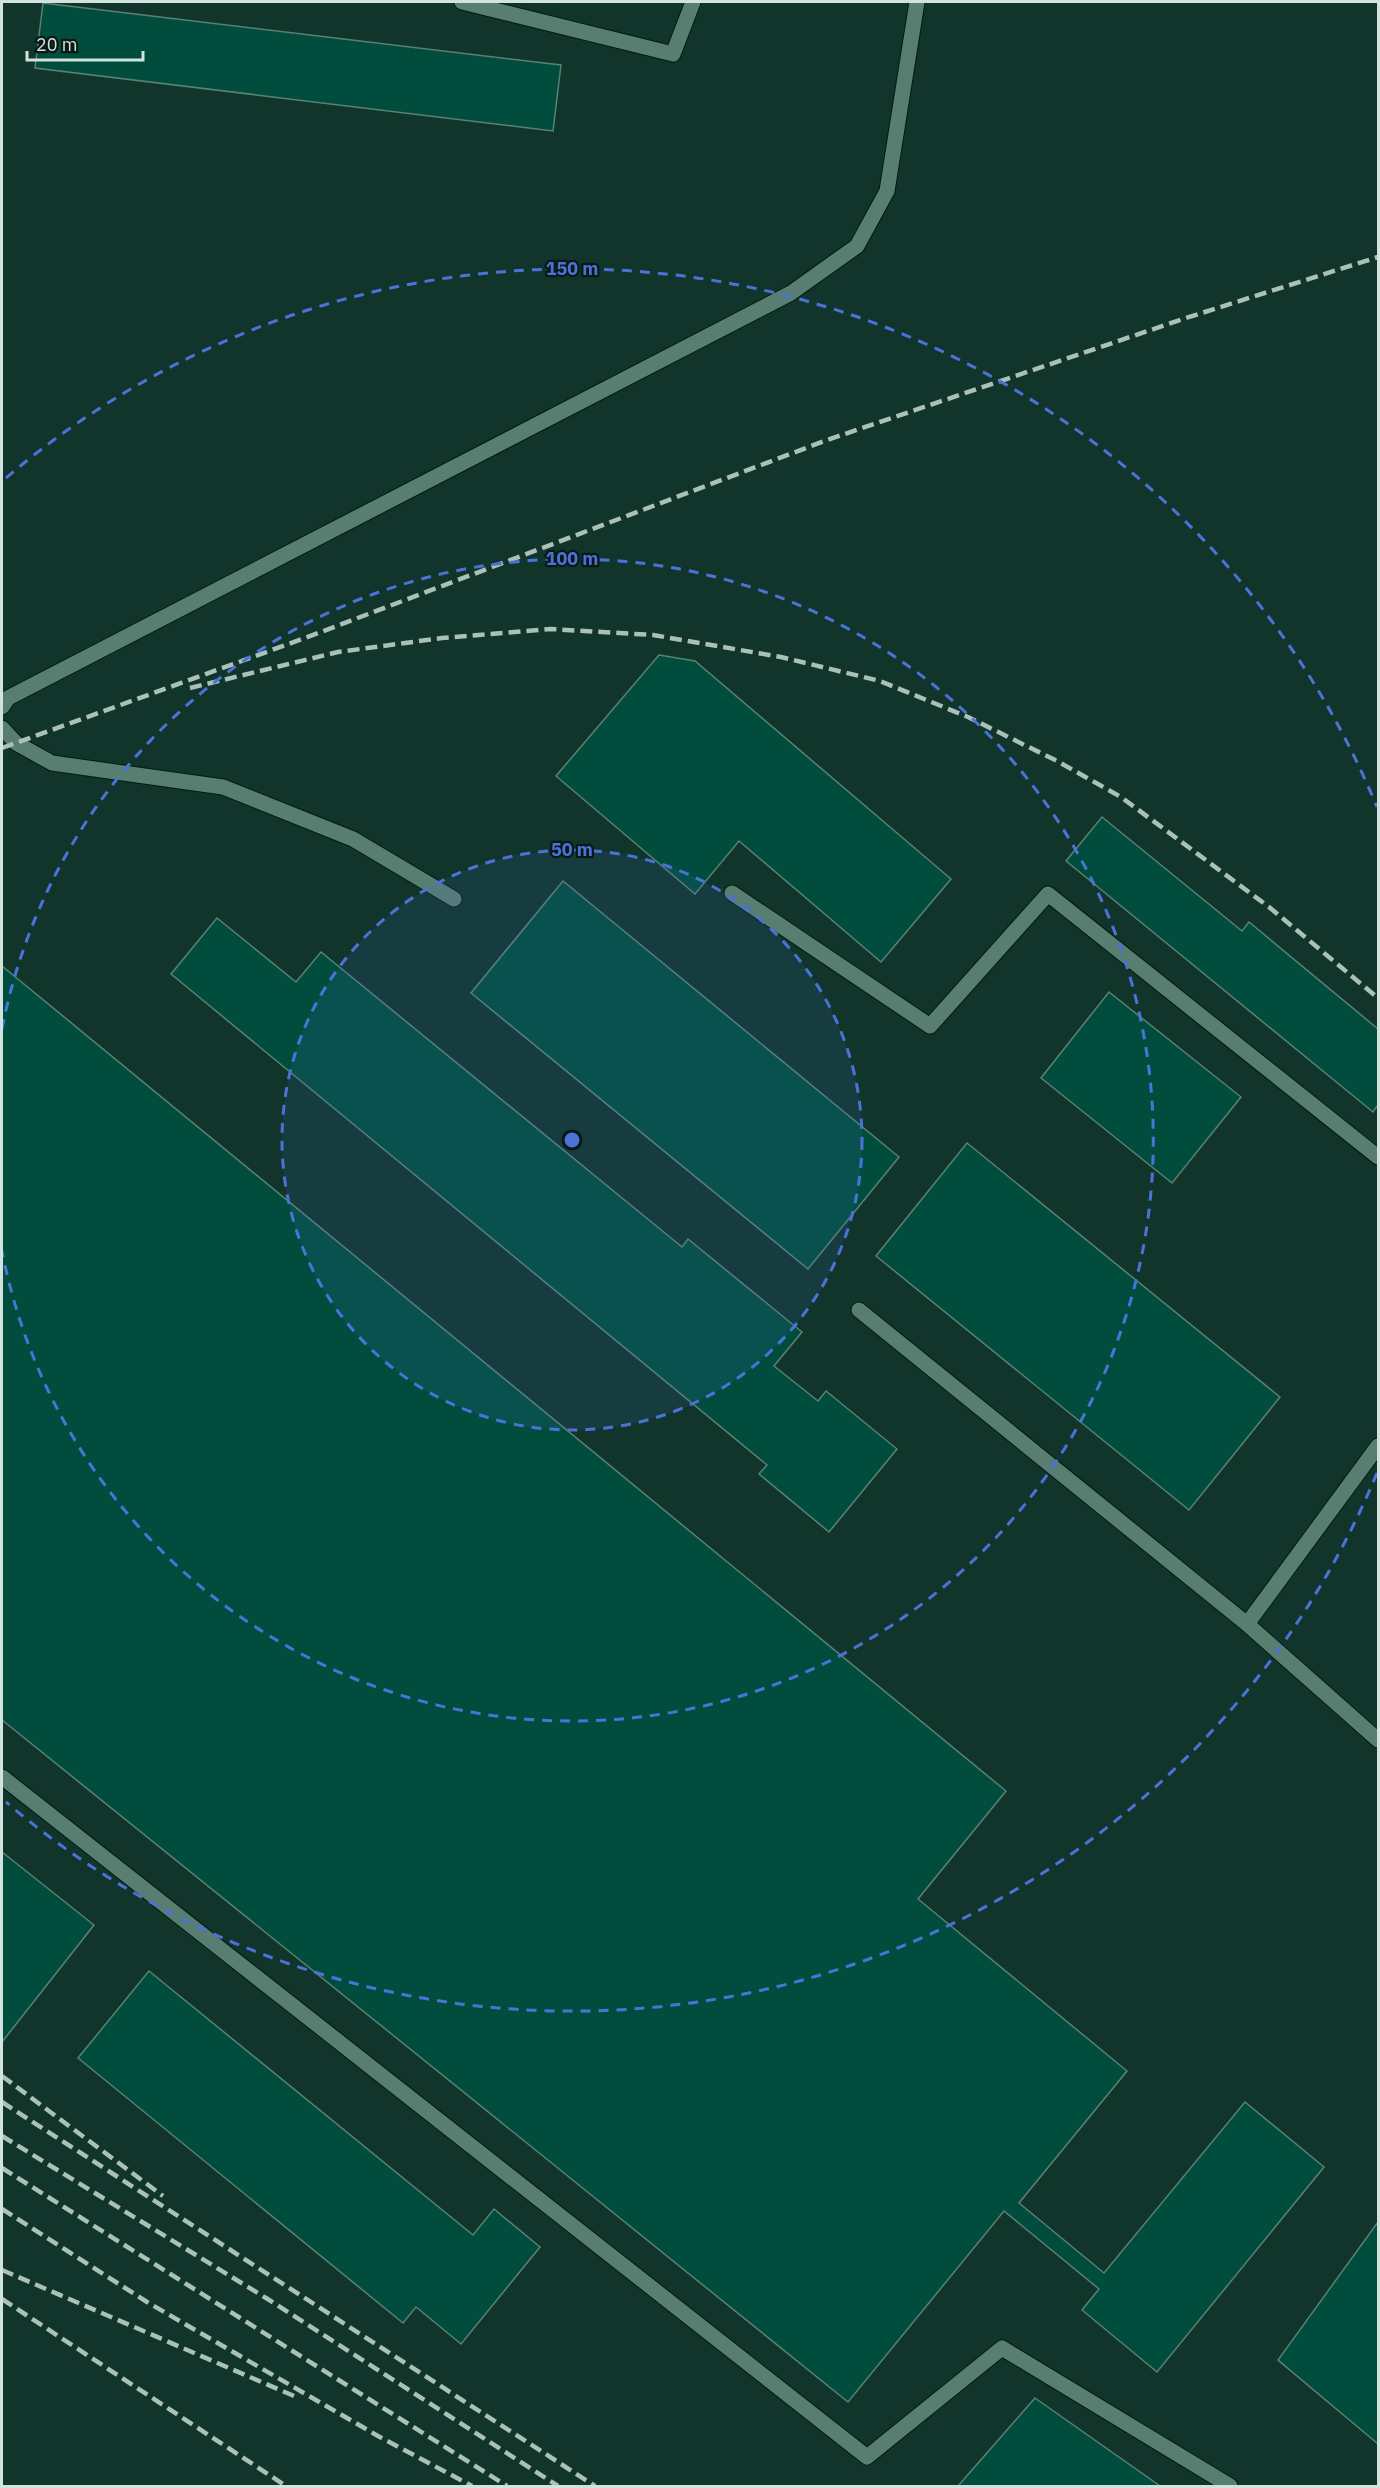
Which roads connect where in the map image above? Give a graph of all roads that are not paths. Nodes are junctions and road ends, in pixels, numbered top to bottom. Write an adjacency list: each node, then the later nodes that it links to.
1 (462, 2): 2 (lane)
2 (693, 2)
3 (917, 2): 4 (lane)
4 (2, 707)
5 (2, 728): 7 (lane)
6 (732, 893): 8 (lane)
7 (454, 899)
8 (1378, 1157)
9 (859, 1310): 11 (lane)
10 (1378, 1446): 11 (lane)
11 (1247, 1624): 12 (lane)
12 (1378, 1740)
13 (2, 1777): 14 (lane)
14 (1230, 2487)

